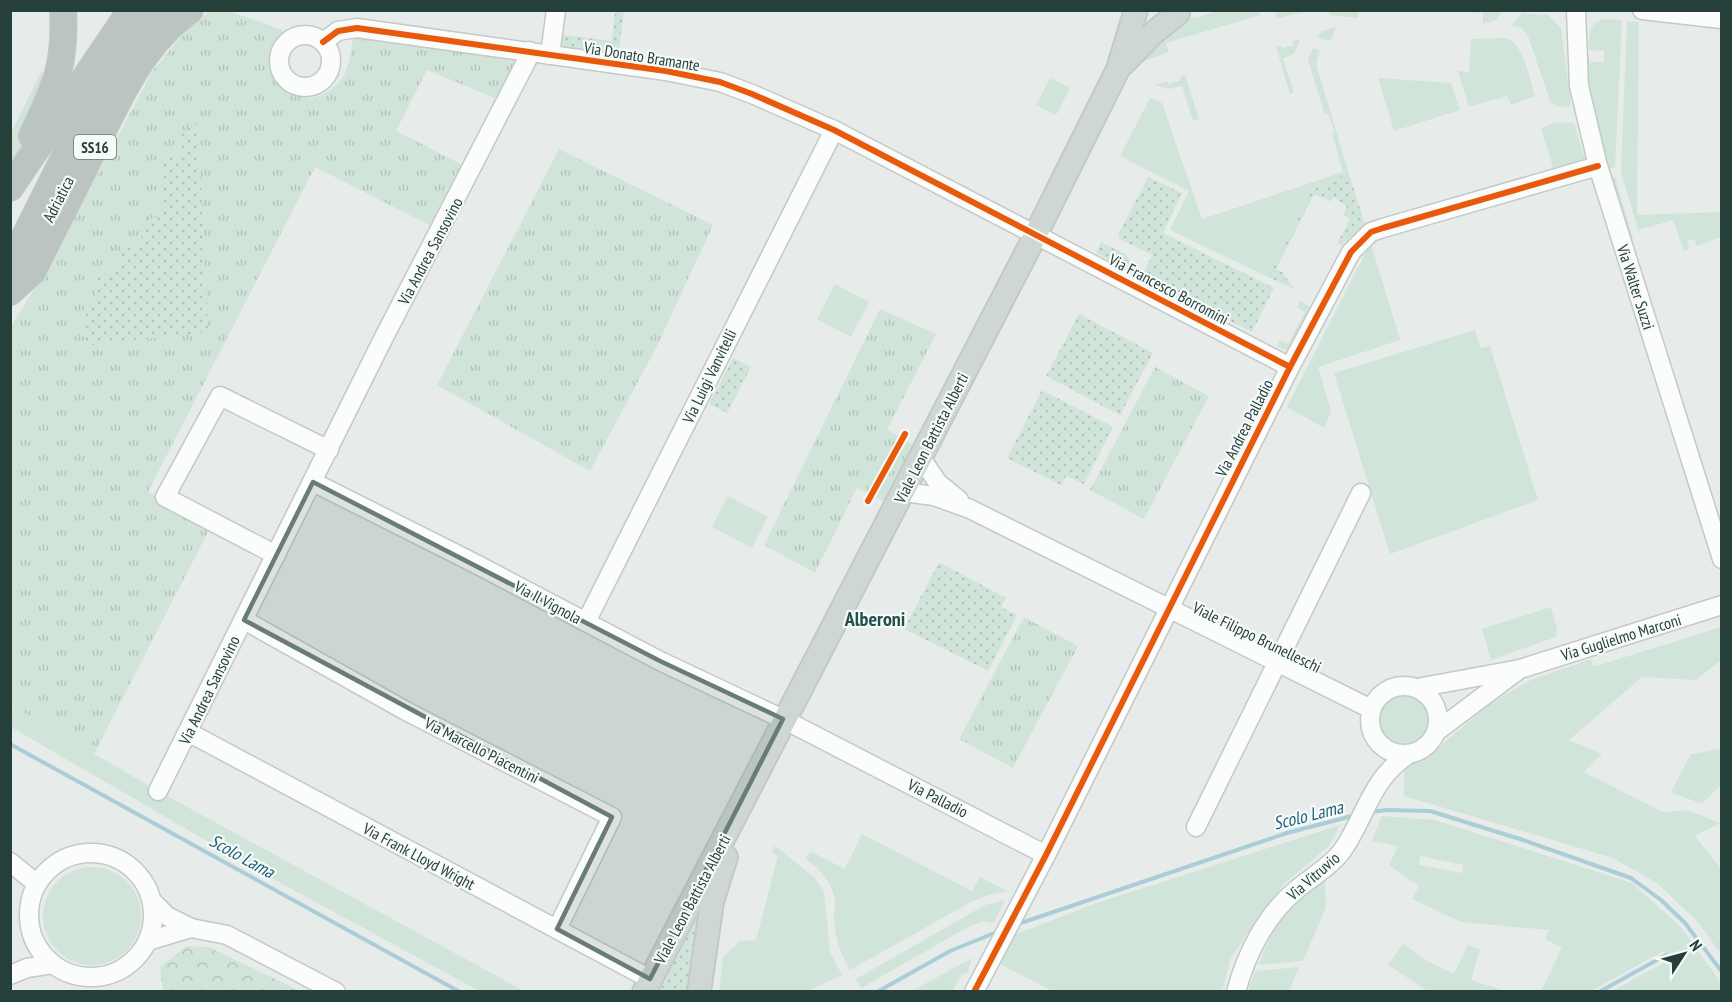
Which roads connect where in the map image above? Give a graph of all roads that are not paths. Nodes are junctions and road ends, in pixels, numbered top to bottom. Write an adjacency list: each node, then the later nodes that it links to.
1 (63, 10): 18 (highway)
2 (131, 10): 19 (highway)
3 (138, 10): 21 (highway, Adriatica / SS16)
4 (154, 10): 22 (highway, Adriatica / SS16)
5 (190, 10): 22 (highway, SS16)
6 (556, 10): 14 (street)
7 (1136, 10): 15 (main road, Viale Leon Battista Alberti)
8 (1576, 10): 17 (street, Via Walter Suzzi)
9 (1642, 10): 11 (street)
10 (1179, 11): 15 (main road, Viale Leon Battista Alberti)
11 (1722, 19)
12 (323, 42): 13 (street, Via Donato Bramante)
13 (529, 51): 14 (street, Via Donato Bramante); 24 (street, Via Andrea Sansovino)
14 (550, 55): 16 (street, Via Donato Bramante)
15 (1118, 69): 20 (main road, Viale Leon Battista Alberti)
16 (834, 130): 20 (street, Via Donato Bramante); 35 (street, Via Luigi Vanvitelli)
17 (1598, 166): 23 (street, Via Andrea Palladio); 31 (street, Via Walter Suzzi)
18 (10, 180)
19 (10, 188)
20 (1035, 236): 23 (street, Via Francesco Borromini); 25 (main road, Viale Leon Battista Alberti)
21 (10, 267)
22 (10, 292)
23 (1290, 367): 33 (street, Via Andrea Palladio)
24 (329, 450): 26 (street, Via Andrea Sansovino); 30 (street)
25 (921, 458): 27 (main road, Viale Leon Battista Alberti); 29 (street, Viale Filippo Brunelleschi)
26 (313, 482): 30 (street, Via Andrea Sansovino); 35 (street, Via Il Vignola)
27 (904, 492): 29 (street, Viale Filippo Brunelleschi); 40 (main road, Viale Leon Battista Alberti)
28 (1361, 493): 36 (street, Viale Filippo Brunelleschi)
29 (970, 509): 33 (street, Viale Filippo Brunelleschi)
30 (276, 555): 34 (street, Via Andrea Sansovino)
31 (1722, 559)
32 (1722, 605): 37 (street, Via Guglielmo Marconi)
33 (1168, 608): 36 (street, Viale Filippo Brunelleschi); 49 (street, Via Andrea Palladio)
34 (244, 620): 42 (street, Via Andrea Sansovino); 54 (street, Via Marcello Piacentini)
35 (586, 622): 40 (street, Via Il Vignola)
36 (1276, 661): 39 (street, Viale Filippo Brunelleschi); 48 (street, Viale Filippo Brunelleschi)
37 (1520, 669): 38 (street, Via Guglielmo Marconi); 41 (street, Via Guglielmo Marconi)
38 (1417, 688): 39 (street); 41 (street)
39 (1371, 708): 43 (street)
40 (783, 719): 47 (main road, Viale Leon Battista Alberti); 49 (street, Via Palladio)
41 (1437, 731): 44 (street)
42 (188, 732): 45 (street, Via Andrea Sansovino); 54 (street, Via Frank Lloyd Wright)
43 (1375, 739): 44 (street); 46 (street, Via Vitruvio)
44 (1409, 754): 46 (street, Via Vitruvio)
45 (158, 791)
46 (1371, 794): 63 (street, Via Vitruvio)
47 (741, 807): 59 (main road, Viale Leon Battista Alberti); 61 (main road, Viale Leon Battista Alberti)
48 (1196, 827)
49 (1046, 855): 62 (street)
50 (10, 862): 51 (street)
51 (37, 884): 52 (street); 55 (street)
52 (152, 901): 53 (street); 56 (street)
53 (191, 928): 56 (street); 60 (street)
54 (557, 929): 59 (street, Via Frank Lloyd Wright)
55 (33, 939): 57 (street); 58 (street)
56 (148, 941): 57 (street)
57 (53, 964): 58 (street)
58 (10, 973)
59 (647, 985)
60 (336, 992)
61 (699, 992)
62 (974, 992)
63 (1236, 992)

